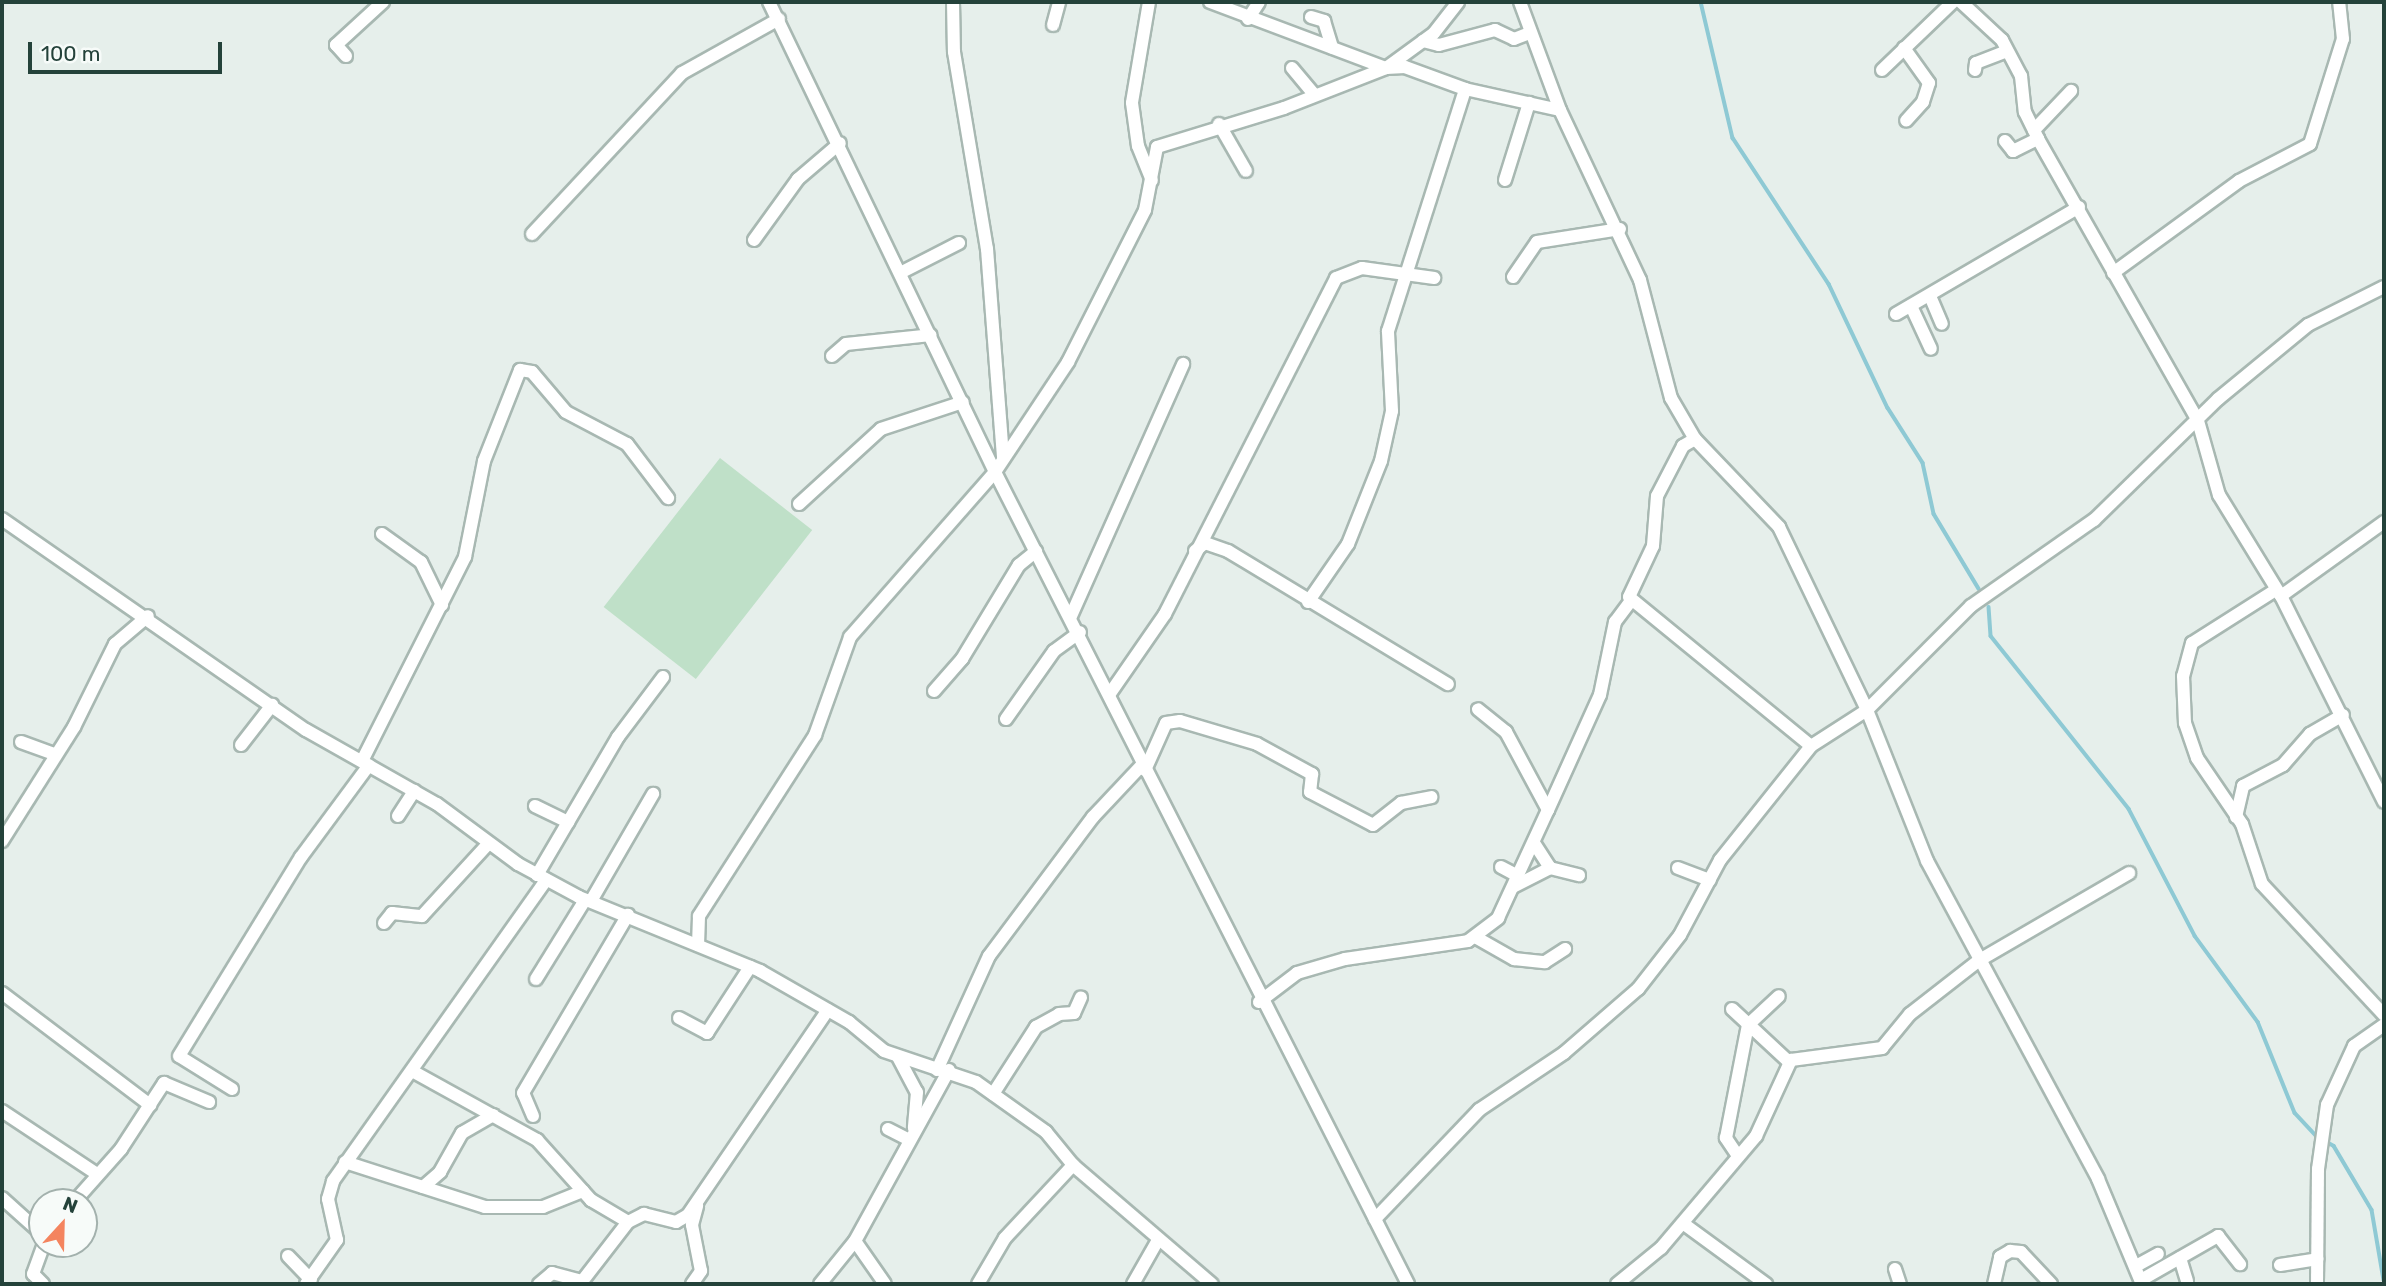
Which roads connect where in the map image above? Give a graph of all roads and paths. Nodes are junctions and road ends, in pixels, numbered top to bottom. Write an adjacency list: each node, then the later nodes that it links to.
1 (383, 2): 21 (street)
2 (769, 2): 13 (street)
3 (953, 2): 61 (street)
4 (1059, 2): 15 (street)
5 (1149, 2): 37 (street)
6 (1210, 2): 14 (street)
7 (1259, 2): 14 (street)
8 (1458, 2): 17 (street)
9 (1520, 2): 16 (street)
10 (1961, 2): 19 (street); 20 (street)
11 (2339, 2): 46 (street)
12 (1311, 17): 18 (street)
13 (779, 19): 35 (street); 41 (street)
14 (1248, 19): 18 (street)
15 (1054, 24)
16 (1530, 33): 17 (street); 30 (street)
17 (1423, 41): 23 (street)
18 (1332, 48): 23 (street)
19 (1904, 48): 24 (street); 31 (street)
20 (2007, 51): 25 (street); 33 (street)
21 (346, 56)
22 (1292, 68): 28 (street)
23 (1386, 68): 26 (street); 28 (street)
24 (1882, 70)
25 (1975, 70)
26 (1465, 89): 29 (street); 44 (street)
27 (2071, 91): 33 (street)
28 (1315, 95): 32 (street)
29 (1529, 103): 30 (street); 38 (street)
30 (1560, 110): 40 (street)
31 (1906, 121)
32 (1219, 124): 36 (street); 37 (street)
33 (2036, 135): 34 (street); 39 (street)
34 (2005, 141)
35 (840, 143): 42 (street); 45 (street)
36 (1246, 171)
37 (1152, 180): 61 (street)
38 (1504, 180)
39 (2079, 207): 46 (street); 50 (street)
40 (1620, 229): 47 (street); 60 (street)
41 (532, 234)
42 (754, 240)
43 (959, 243): 45 (street)
44 (1404, 269): 48 (street); 69 (street); 72 (street)
45 (902, 272): 54 (street)
46 (2113, 273): 59 (street)
47 (1513, 277)
48 (1434, 278)
49 (2384, 287): 59 (street)
50 (1930, 296): 51 (street); 53 (street)
51 (1910, 306): 52 (street); 55 (street)
52 (1896, 314)
53 (1942, 324)
54 (931, 335): 56 (street); 58 (street)
55 (1931, 349)
56 (832, 356)
57 (1184, 364): 74 (street)
58 (962, 402): 62 (street); 64 (street)
59 (2197, 421): 70 (street); 83 (street)
60 (1695, 439): 71 (street); 83 (street)
61 (1003, 458): 62 (street)
62 (995, 472): 68 (street); 117 (street)
63 (668, 498): 73 (street)
64 (799, 504)
65 (2, 519): 75 (street)
66 (2384, 522): 70 (street)
67 (382, 534): 73 (street)
68 (1036, 551): 74 (street); 79 (street)
69 (1195, 551): 72 (street); 80 (street)
70 (2278, 593): 84 (street); 99 (street)
71 (1631, 601): 88 (street); 97 (street)
72 (1308, 602): 78 (street)
73 (442, 605): 90 (street)
74 (1071, 615): 76 (street)
75 (148, 616): 81 (street); 89 (street)
76 (1080, 632): 80 (street); 85 (street)
77 (663, 677): 100 (street)
78 (1448, 684)
79 (934, 691)
80 (1111, 692): 91 (street)
81 (272, 705): 87 (street); 90 (street)
82 (1478, 709): 97 (street)
83 (1867, 710): 88 (street); 120 (street)
84 (2343, 715): 95 (street); 99 (street)
85 (1006, 719)
86 (21, 742): 89 (street)
87 (241, 745)
88 (1811, 746): 110 (street)
89 (56, 755): 101 (street)
90 (366, 763): 92 (street); 137 (street)
91 (1144, 768): 94 (street); 126 (street); 135 (street)
92 (414, 791): 98 (street); 103 (street)
93 (653, 794): 112 (street)
94 (1431, 797)
95 (2384, 802)
96 (535, 806): 100 (street)
97 (1548, 810): 102 (street)
98 (398, 817)
99 (2236, 817): 129 (street)
100 (568, 822): 109 (street)
101 (2, 841)
102 (1534, 843): 105 (street); 111 (street)
103 (487, 845): 109 (street); 115 (street)
104 (1501, 867): 111 (street)
105 (1550, 868): 108 (street); 111 (street)
106 (1678, 869): 110 (street)
107 (2129, 873): 120 (street)
108 (1579, 875)
109 (542, 877): 112 (street); 136 (street)
110 (1710, 880): 155 (street)
111 (1516, 881): 114 (street)
112 (588, 900): 113 (street); 122 (street)
113 (628, 915): 117 (street); 143 (street)
114 (1499, 916): 116 (street); 118 (street)
115 (384, 923)
116 (1477, 937): 118 (street); 126 (street)
117 (698, 945): 121 (street)
118 (1490, 947): 119 (street)
119 (1565, 949)
120 (1978, 961): 134 (street); 168 (street)
121 (751, 967): 128 (street); 130 (street)
122 (536, 979)
123 (2, 993): 140 (street)
124 (1779, 996): 131 (street)
125 (1081, 997): 138 (street)
126 (1259, 1002): 155 (street)
127 (1732, 1009): 131 (street)
128 (828, 1010): 133 (street); 154 (street)
129 (2384, 1015)
130 (679, 1018)
131 (1748, 1025): 134 (street); 146 (street)
132 (2384, 1025): 165 (street)
133 (898, 1057): 135 (street); 145 (street)
134 (1788, 1062): 146 (street)
135 (943, 1070): 138 (street); 145 (street)
136 (412, 1071): 142 (street); 147 (street)
137 (232, 1089)
138 (993, 1094): 148 (street)
139 (209, 1102): 140 (street)
140 (150, 1105): 149 (street)
141 (2, 1111): 149 (street)
142 (494, 1115): 150 (street); 152 (street)
143 (533, 1116)
144 (888, 1129): 145 (street)
145 (911, 1134): 160 (street)
146 (1738, 1156): 158 (street)
147 (345, 1162): 150 (street); 172 (street)
148 (1073, 1165): 159 (street); 181 (street)
149 (97, 1174): 151 (street)
150 (423, 1187): 152 (street)
151 (86, 1188)
152 (583, 1191): 157 (street)
153 (2, 1198): 156 (street)
154 (698, 1199): 157 (street); 178 (street)
155 (1375, 1219): 184 (street)
156 (28, 1221)
157 (628, 1223): 174 (street)
158 (1684, 1224): 173 (street); 185 (street)
159 (1158, 1240): 170 (street); 182 (street)
160 (855, 1241): 179 (street); 180 (street)
161 (2158, 1254): 168 (street)
162 (288, 1256): 172 (street)
163 (39, 1258): 176 (street)
164 (2180, 1258): 166 (street); 171 (street); 175 (street)
165 (2318, 1259): 167 (street); 189 (street)
166 (2240, 1264)
167 (2280, 1265)
168 (2136, 1266): 175 (street)
169 (1895, 1269): 186 (street)
170 (1197, 1280): 183 (street)
171 (2188, 1281)
172 (309, 1282)
173 (1756, 1282)
174 (581, 1283): 177 (street)
175 (2142, 1283)
176 (43, 1284)
177 (539, 1284)
178 (692, 1284)
179 (820, 1284)
180 (885, 1284)
181 (978, 1284)
182 (1133, 1284)
183 (1212, 1284)
184 (1408, 1284)
185 (1617, 1284)
186 (1900, 1284)
187 (1994, 1284): 188 (street)
188 (2051, 1284)
189 (2317, 1284)

